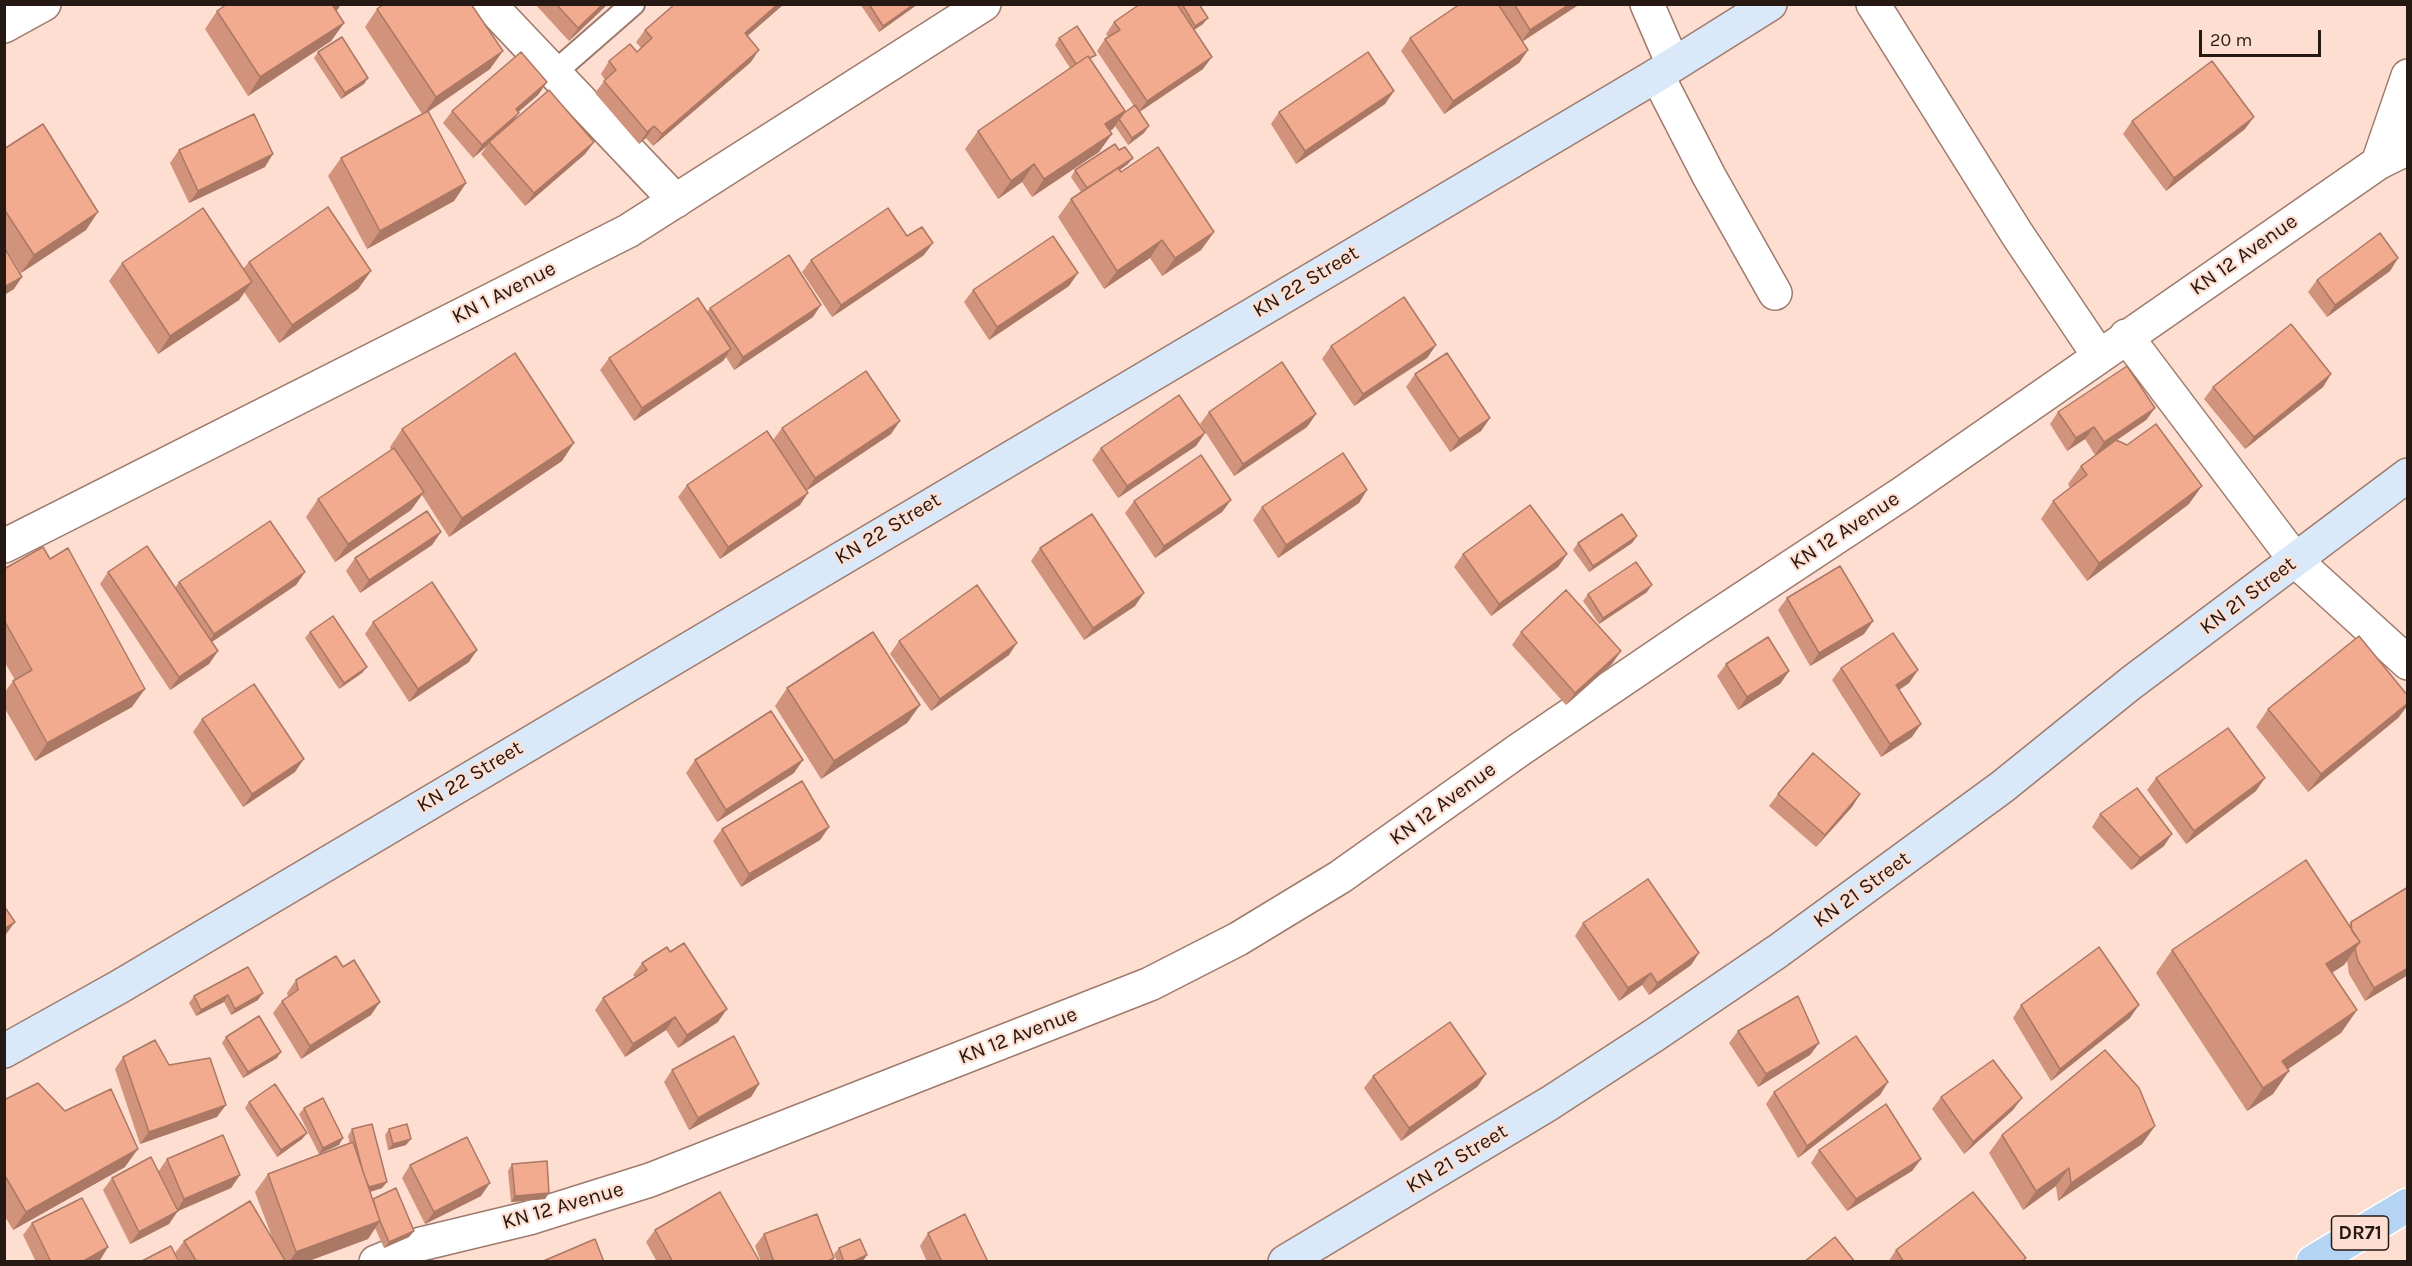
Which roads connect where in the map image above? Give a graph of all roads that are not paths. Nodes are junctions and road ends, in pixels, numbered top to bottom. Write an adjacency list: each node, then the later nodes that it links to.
1 (44, 4): 8 (street)
2 (489, 4): 10 (street)
3 (633, 4): 10 (lane)
4 (984, 4): 14 (street, KN 1 Avenue)
5 (1647, 4): 9 (street)
6 (1770, 4): 9 (street, KN 22 Street)
7 (1873, 4): 17 (street)
8 (4, 26)
9 (1665, 69): 15 (street); 22 (street, KN 22 Street)
10 (554, 73): 14 (street)
11 (2408, 76): 13 (street)
12 (2408, 148): 13 (street, KN 12 Avenue)
13 (2378, 163): 16 (street, KN 12 Avenue)
14 (676, 201): 19 (street, KN 1 Avenue)
15 (1775, 293)
16 (2126, 336): 17 (street, KN 12 Avenue); 20 (street)
17 (2099, 356): 24 (street, KN 12 Avenue)
18 (2408, 475): 20 (street, KN 21 Street)
19 (4, 546)
20 (2296, 561): 21 (street); 25 (street, KN 21 Street)
21 (2408, 663)
22 (4, 1051)
23 (2408, 1205): 26 (main road, DR71)
24 (376, 1262)
25 (1286, 1262)
26 (2313, 1262)

